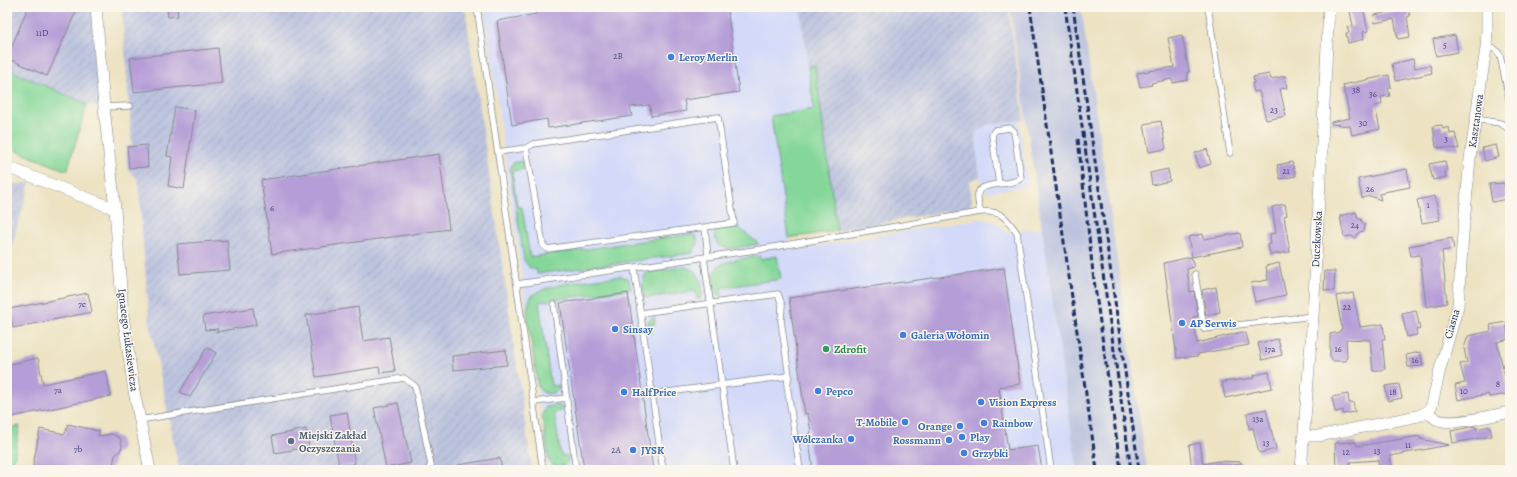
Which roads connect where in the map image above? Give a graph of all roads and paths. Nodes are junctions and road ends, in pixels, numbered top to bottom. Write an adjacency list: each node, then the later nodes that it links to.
1 (96, 7): 9 (street, Ignacego Łukasiewicza)
2 (477, 7): 14 (lane)
3 (1208, 7): 15 (lane)
4 (1329, 7): 29 (street, Duczkowska)
5 (1487, 7): 6 (street, Kasztanowa)
6 (1486, 48): 7 (lane); 11 (street, Kasztanowa)
7 (1510, 103)
8 (130, 106): 9 (lane)
9 (104, 107): 18 (street, Ignacego Łukasiewicza)
10 (1510, 116): 12 (lane)
11 (1475, 119): 12 (lane); 21 (street, Kasztanowa)
12 (1508, 128)
13 (526, 148): 14 (lane); 20 (lane); 20 (lane)
14 (498, 152): 25 (lane)
15 (1230, 153)
16 (7, 167): 18 (street)
17 (999, 184): 17 (lane); 19 (lane)
18 (114, 209): 37 (street, Ignacego Łukasiewicza)
19 (980, 212): 22 (lane); 46 (lane)
20 (705, 227): 22 (lane)
21 (1463, 235): 35 (street, Ciasna)
22 (706, 258): 23 (lane); 27 (lane)
23 (634, 268): 25 (lane); 28 (lane)
24 (1195, 274): 29 (lane)
25 (517, 284): 34 (lane)
26 (554, 304): 33 (lane)
27 (710, 304): 28 (lane); 30 (lane); 31 (lane)
28 (641, 313): 32 (lane)
29 (1313, 316): 38 (street, Duczkowska)
30 (789, 376): 31 (lane); 45 (lane)
31 (722, 385): 32 (lane); 44 (lane)
32 (652, 394): 43 (lane)
33 (566, 398): 34 (lane); 42 (lane)
34 (534, 402): 41 (lane)
35 (1428, 411): 36 (street); 38 (street)
36 (1510, 412)
37 (139, 420): 39 (street, Ignacego Łukasiewicza); 40 (lane)
38 (1304, 436): 47 (street, Duczkowska)
39 (150, 470)
40 (428, 470)
41 (543, 470)
42 (576, 470)
43 (663, 470)
44 (734, 470)
45 (800, 470)
46 (1051, 470)
47 (1301, 470)

